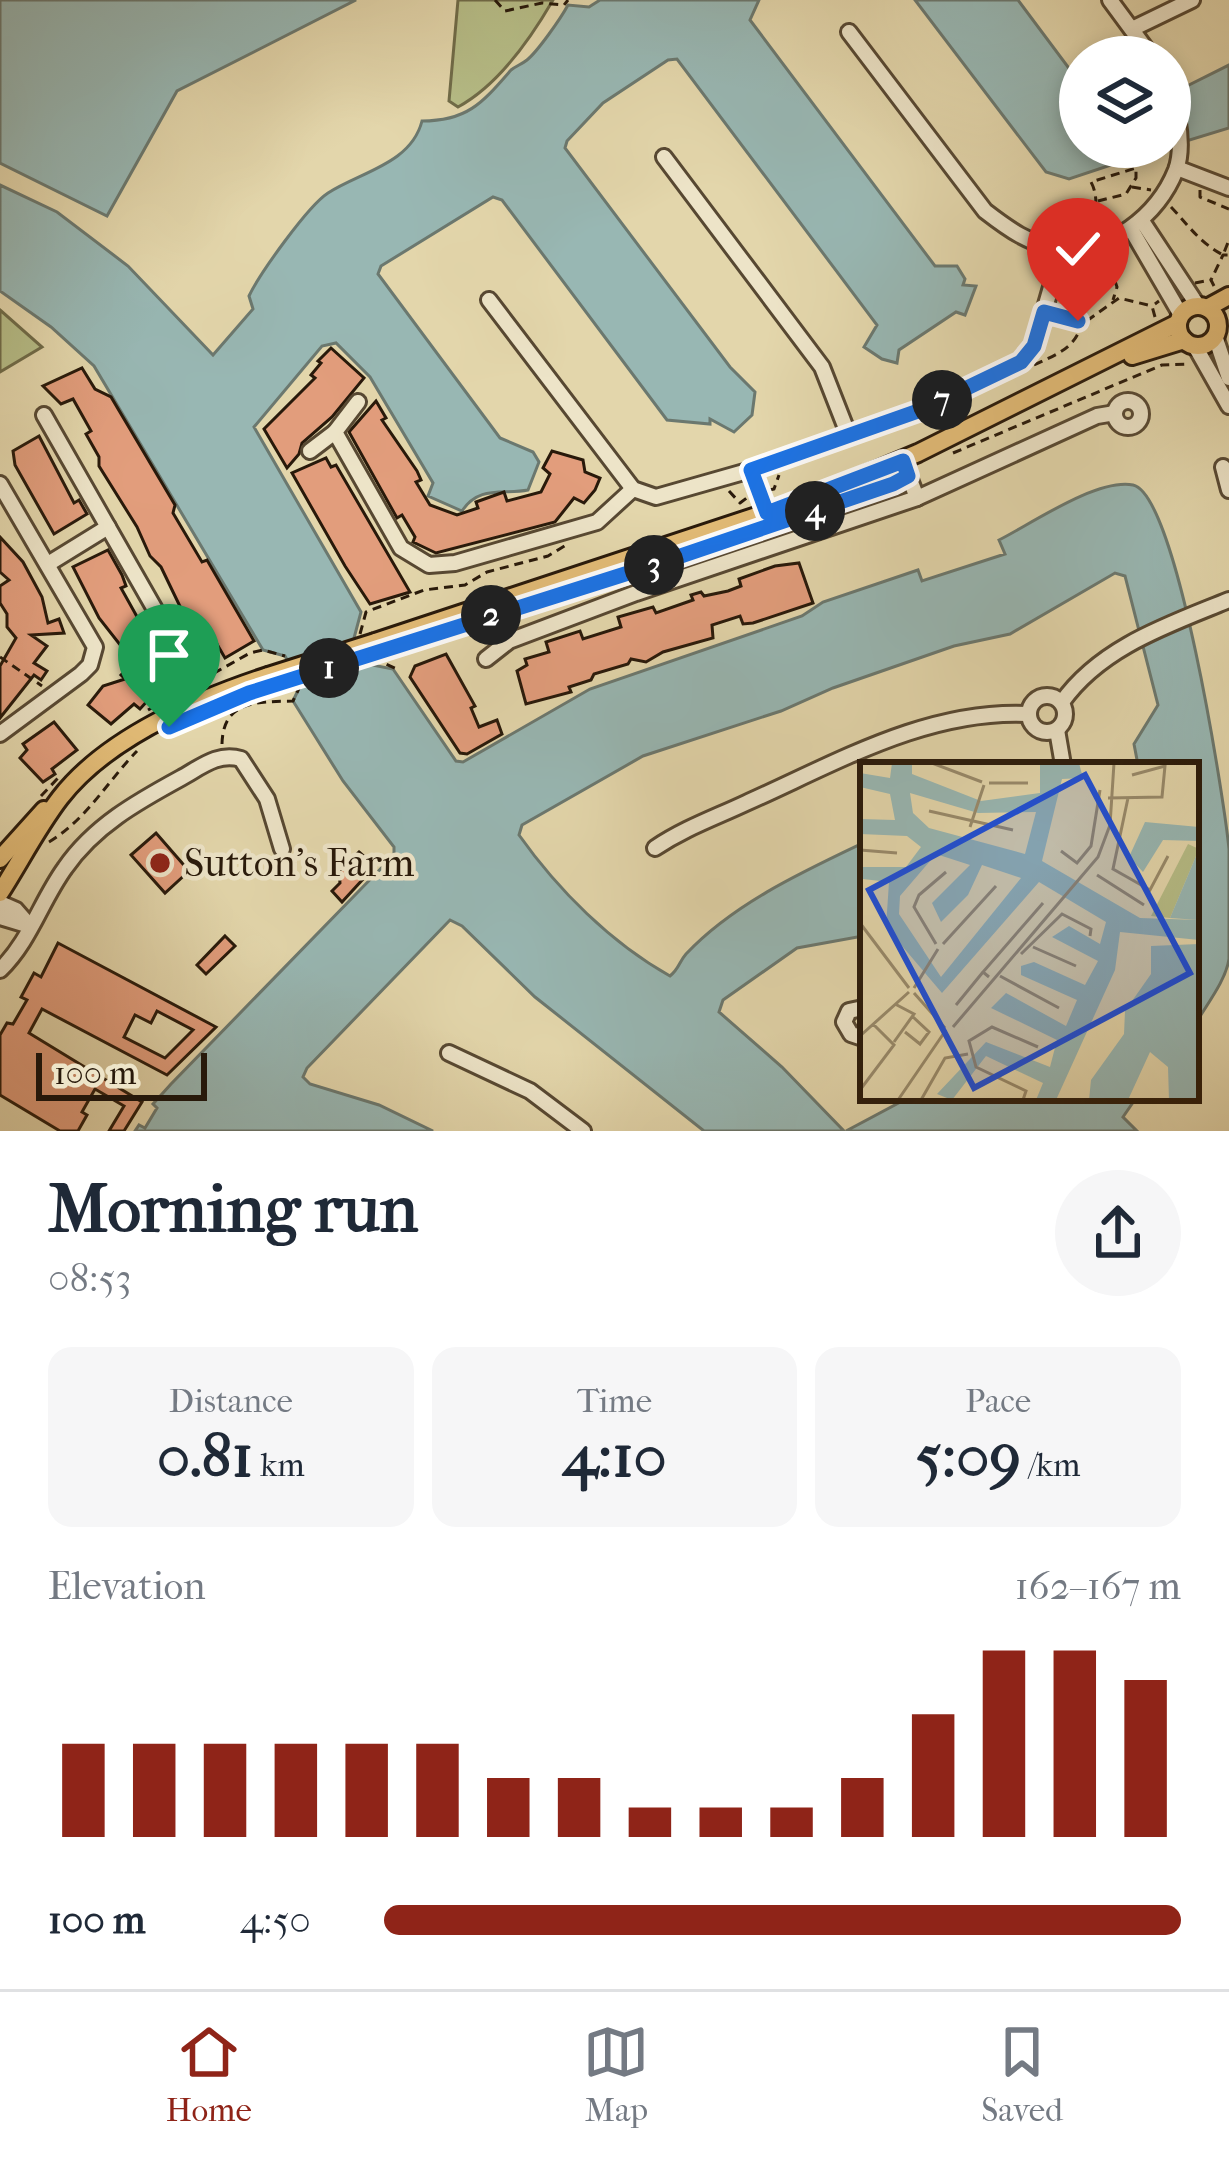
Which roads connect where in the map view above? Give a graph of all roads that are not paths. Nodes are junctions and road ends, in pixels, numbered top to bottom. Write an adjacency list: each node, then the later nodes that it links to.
1 (1110, 0): 3 (street)
2 (1192, 0): 3 (street)
3 (1132, 29): 5 (street)
4 (849, 32): 10 (street)
5 (1137, 36)
6 (664, 157): 19 (street)
7 (1177, 168): 8 (street); 9 (street)
8 (1229, 188)
9 (1136, 225): 10 (street); 12 (street)
10 (1062, 249): 19 (street)
11 (489, 300): 25 (street)
12 (1205, 322): 13 (street); 15 (street); 22 (main road)
13 (1229, 378)
14 (358, 402): 18 (street)
15 (1229, 406)
16 (1115, 412): 27 (street)
17 (44, 415): 29 (street)
18 (335, 432): 20 (street); 25 (street)
19 (849, 436): 23 (street)
20 (310, 451)
21 (1223, 467): 26 (street)
22 (906, 468): 27 (street); 28 (main road)
23 (751, 470): 25 (street); 28 (street)
24 (0, 484): 30 (street)
25 (633, 489)
26 (1229, 490)
27 (917, 498): 33 (street)
28 (767, 513): 39 (main road, bridge)
29 (108, 527): 30 (street); 32 (street)
30 (48, 564): 37 (street)
31 (1229, 600): 34 (street)
32 (181, 655)
33 (486, 659)
34 (1062, 703): 35 (street); 36 (street)
35 (1028, 714): 36 (street); 40 (street)
36 (1057, 730): 38 (street)
37 (0, 734)
38 (1063, 762)
39 (59, 799): 42 (main road); 43 (main road)
40 (655, 848)
41 (282, 849): 46 (street)
42 (0, 859)
43 (0, 893)
44 (0, 903): 46 (street)
45 (0, 917): 46 (street)
46 (30, 926): 47 (street)
47 (0, 970)
48 (860, 1009): 49 (street)
49 (860, 1037)
50 (449, 1053): 51 (street)
51 (583, 1131)

